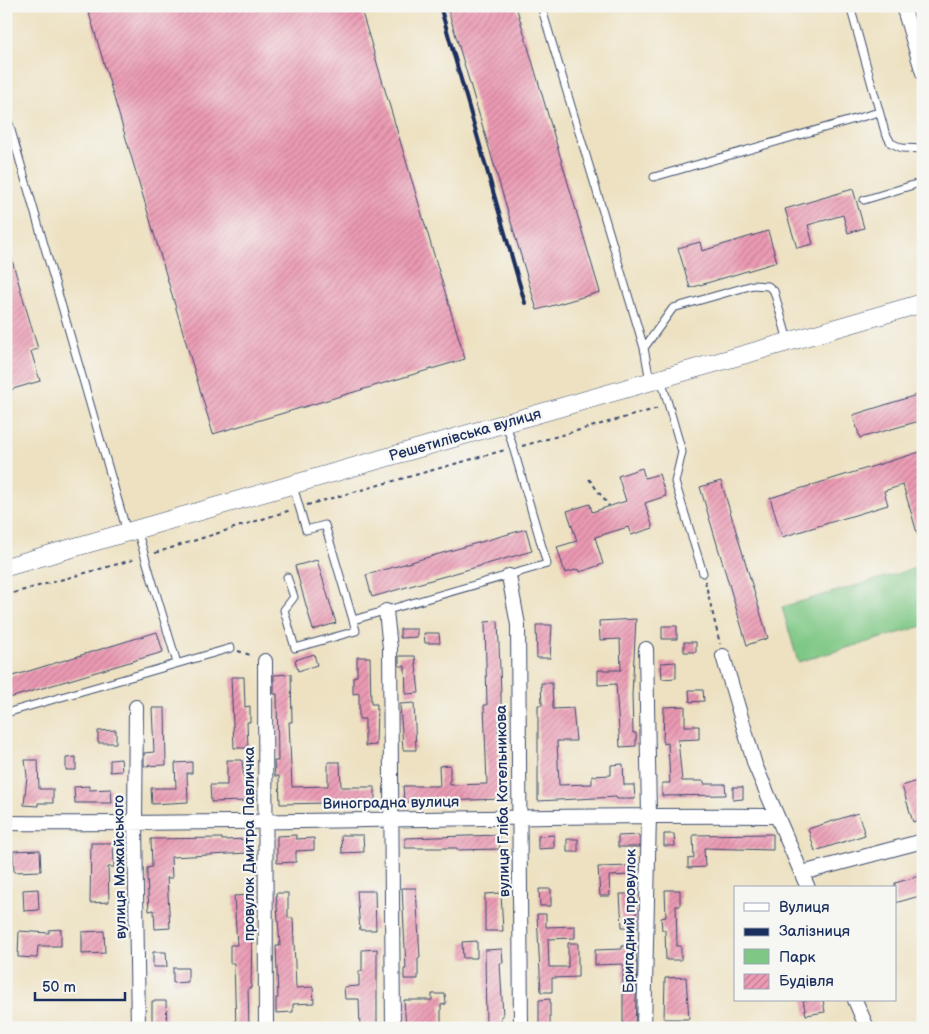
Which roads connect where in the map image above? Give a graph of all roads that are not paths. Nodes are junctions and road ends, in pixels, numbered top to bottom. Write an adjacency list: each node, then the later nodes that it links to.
1 (540, 6): 13 (lane)
2 (850, 6): 6 (lane)
3 (903, 6): 4 (street)
4 (923, 73)
5 (6, 112): 17 (lane)
6 (879, 112): 7 (lane); 8 (lane)
7 (923, 149)
8 (654, 177)
9 (923, 182): 10 (lane)
10 (864, 200)
11 (923, 302): 12 (street, Решетилівська вулиця)
12 (788, 342): 13 (lane); 14 (street, Решетилівська вулиця)
13 (644, 348): 14 (lane)
14 (656, 380): 15 (street, Решетилівська вулиця); 19 (lane)
15 (506, 423): 16 (street, Решетилівська вулиця); 20 (lane)
16 (293, 484): 17 (street, Решетилівська вулиця); 23 (lane)
17 (132, 531): 18 (street, Решетилівська вулиця); 28 (lane)
18 (6, 567)
19 (703, 573)
20 (509, 576): 22 (lane); 34 (street, вулиця Гліба Котельникова)
21 (288, 577): 23 (lane)
22 (386, 611): 23 (lane); 33 (street)
23 (353, 620)
24 (231, 648): 28 (lane)
25 (646, 649): 31 (street, Бригадний провулок)
26 (723, 656): 32 (street)
27 (266, 661): 35 (street, провулок Дмитра Павличка)
28 (177, 663): 30 (lane)
29 (136, 707): 37 (street, вулиця Можайського)
30 (6, 713)
31 (649, 815): 32 (street, Виноградна вулиця); 34 (street, Виноградна вулиця); 46 (street, Бригадний провулок)
32 (777, 816): 39 (street)
33 (392, 818): 34 (street, Виноградна вулиця); 35 (street, Виноградна вулиця); 44 (street)
34 (519, 818): 45 (street, вулиця Гліба Котельникова)
35 (266, 821): 37 (street, Виноградна вулиця); 43 (street, провулок Дмитра Павличка)
36 (6, 823): 37 (street, Виноградна вулиця)
37 (135, 824): 42 (street, вулиця Можайського)
38 (923, 841): 39 (street)
39 (802, 873): 40 (street)
40 (807, 886)
41 (856, 1002): 47 (street)
42 (138, 1028)
43 (266, 1028)
44 (393, 1028)
45 (521, 1028)
46 (644, 1028)
47 (867, 1028)

